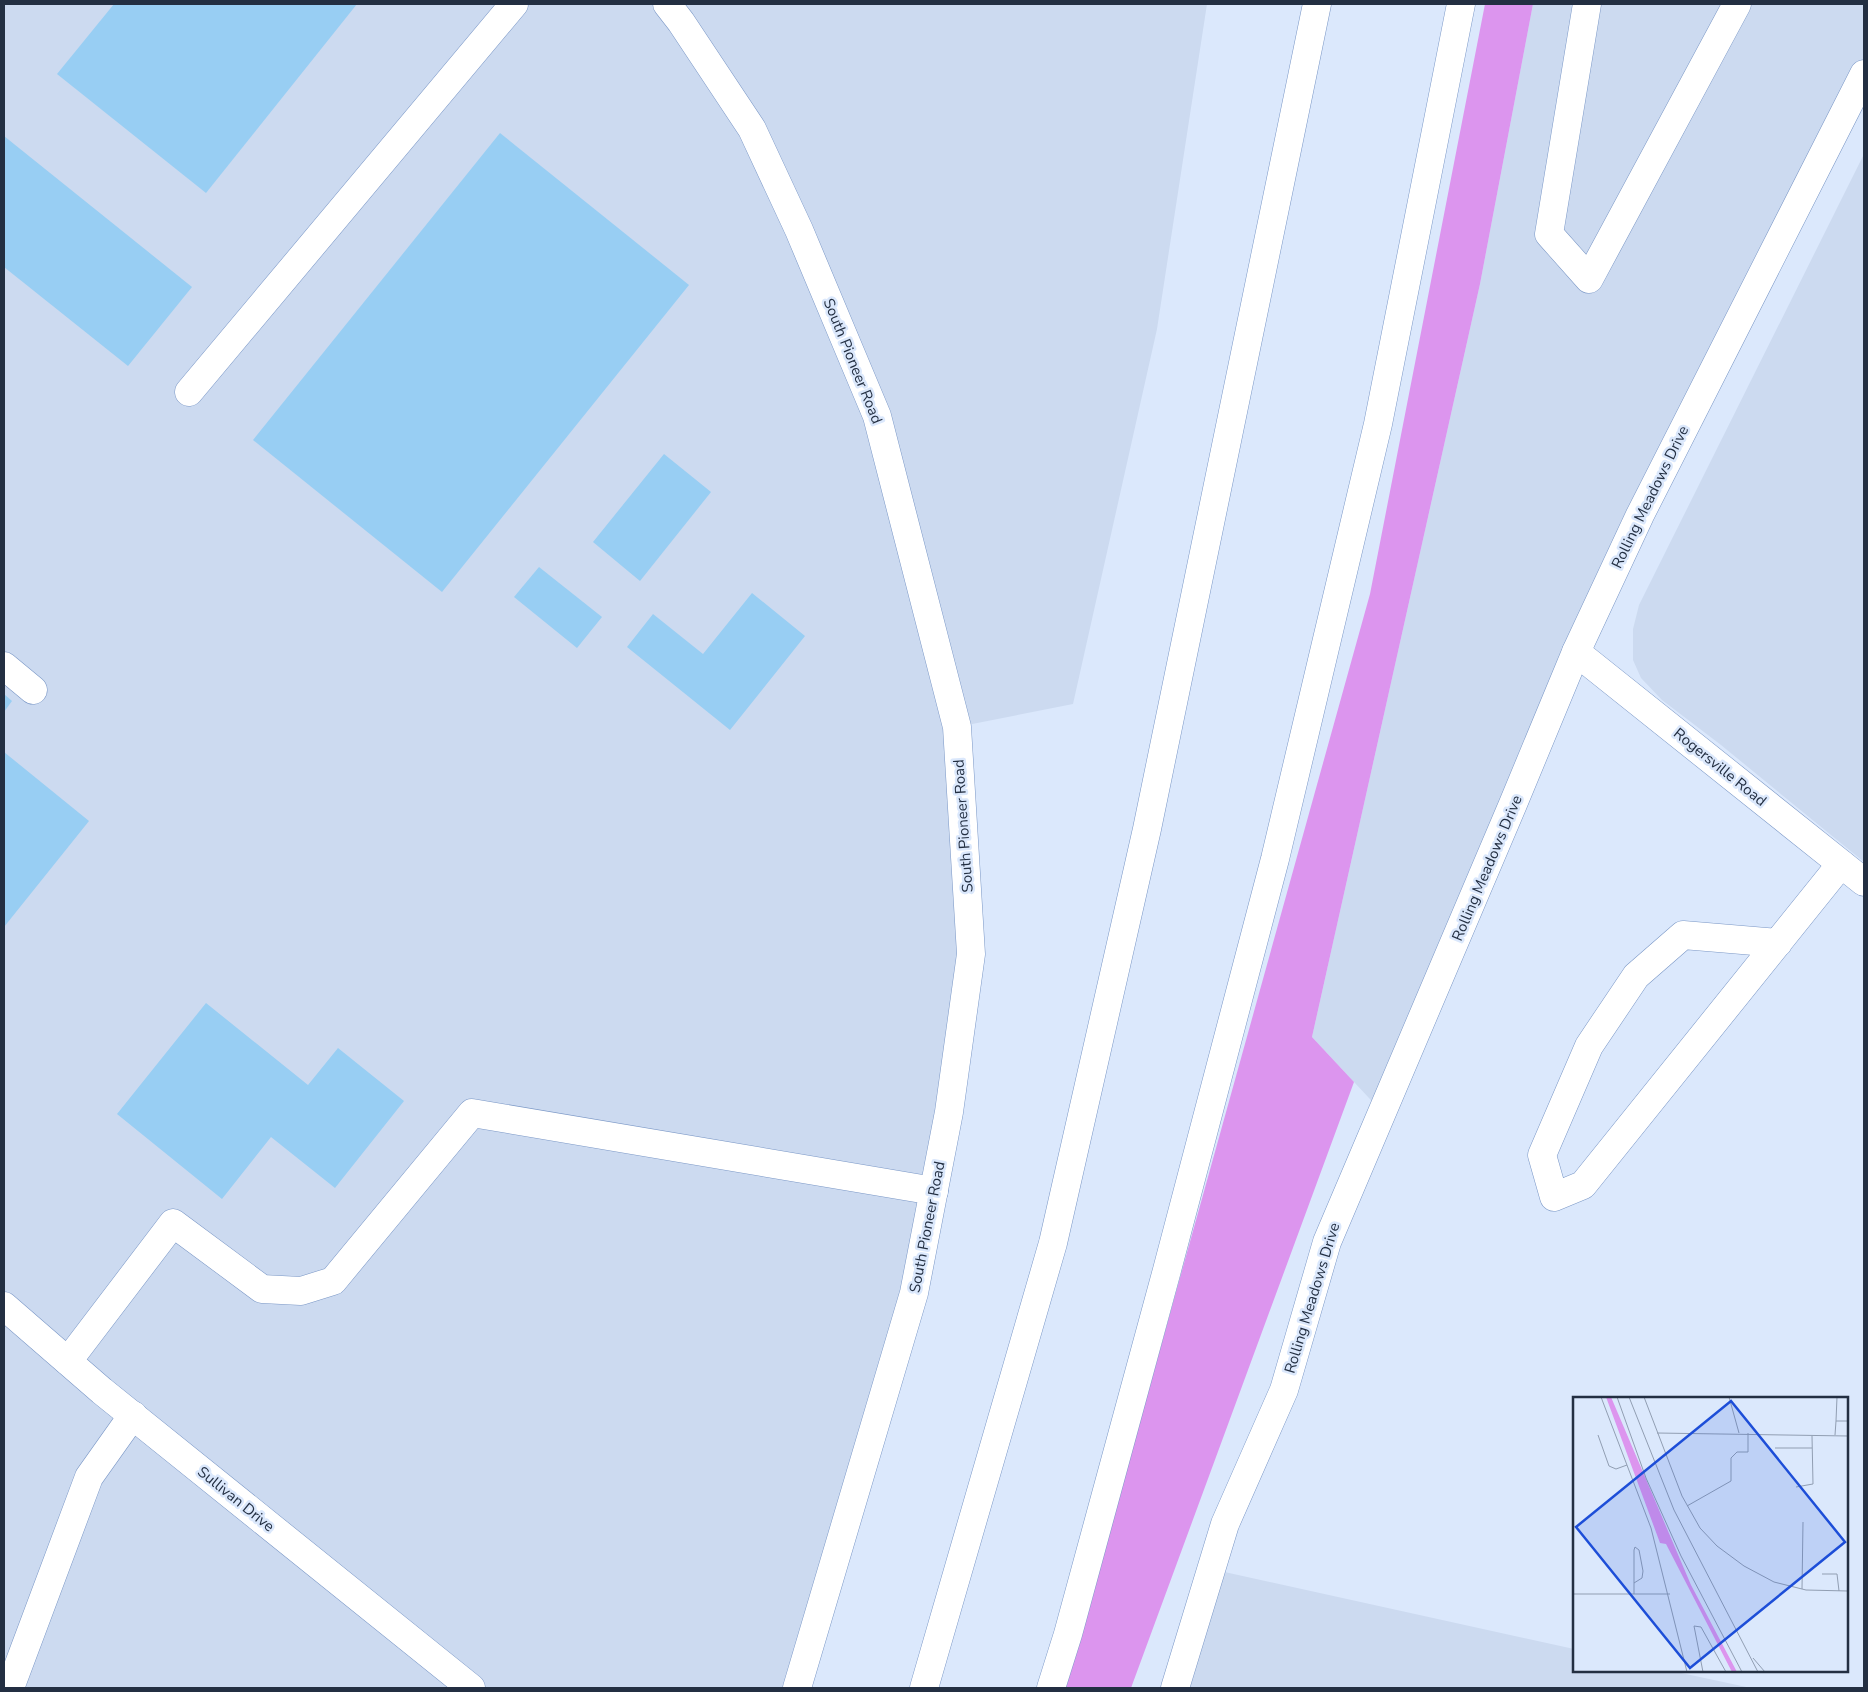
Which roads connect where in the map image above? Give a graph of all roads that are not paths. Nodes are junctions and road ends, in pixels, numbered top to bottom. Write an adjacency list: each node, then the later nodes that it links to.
1 (514, 4): 8 (main road)
2 (667, 4): 15 (main road, South Pioneer Road)
3 (1317, 4): 22 (main road)
4 (1461, 4): 23 (main road)
5 (1587, 4): 6 (main road)
6 (1737, 4)
7 (1864, 74): 9 (main road, Rolling Meadows Drive)
8 (189, 392)
9 (1576, 652): 12 (main road, Rogersville Road); 24 (main road, Rolling Meadows Drive)
10 (4, 666): 11 (main road)
11 (33, 690)
12 (1841, 864): 13 (main road, Rogersville Road); 14 (main road)
13 (1864, 882)
14 (1778, 943): 14 (main road)
15 (934, 1191): 17 (main road); 21 (main road, South Pioneer Road)
16 (4, 1306): 17 (main road, Sullivan Drive)
17 (68, 1361): 18 (main road, Sullivan Drive)
18 (133, 1415): 19 (main road); 20 (main road, Sullivan Drive)
19 (10, 1688)
20 (472, 1688)
21 (797, 1688)
22 (924, 1688)
23 (1051, 1688)
24 (1175, 1688)

